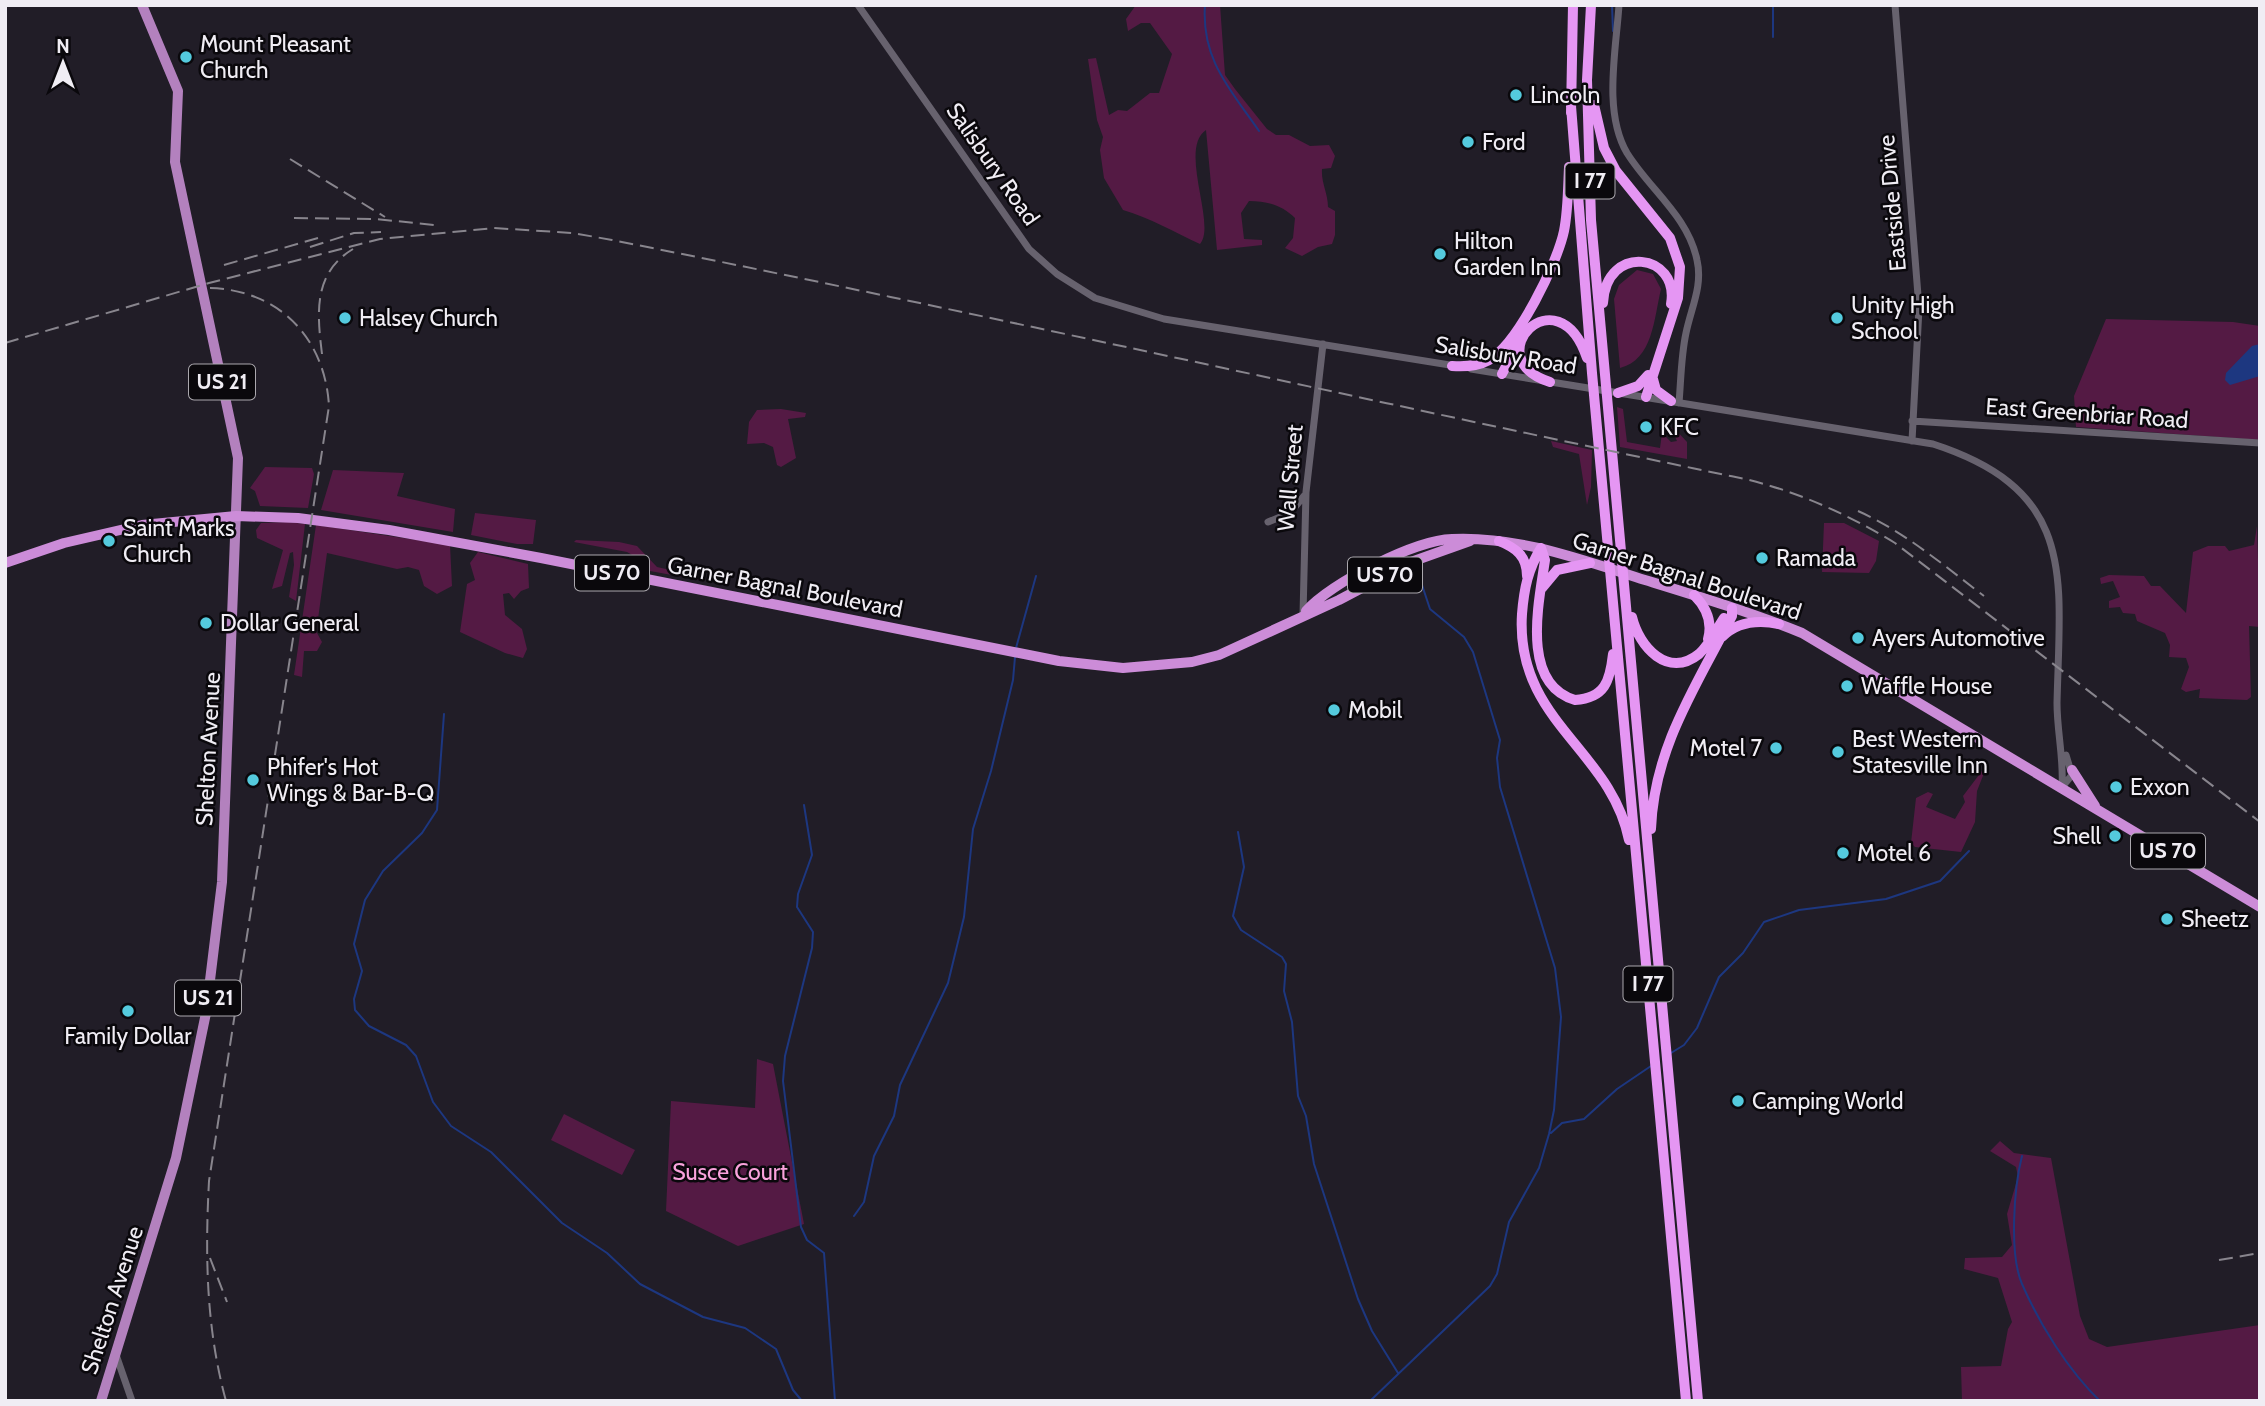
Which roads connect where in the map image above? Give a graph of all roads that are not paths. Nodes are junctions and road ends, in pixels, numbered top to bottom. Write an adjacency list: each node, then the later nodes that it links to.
1 (142, 5): 24 (main road, Shelton Avenue / US 21)
2 (858, 5): 10 (street, Salisbury Road)
3 (1573, 5): 7 (highway, I 77)
4 (1592, 5): 11 (highway, I 77); 15 (highway)
5 (1619, 5): 19 (street)
6 (1895, 5): 20 (street, Eastside Drive)
7 (1571, 106): 9 (highway); 13 (highway, I 77)
8 (1521, 339): 13 (highway); 14 (highway); 16 (highway)
9 (1509, 340): 12 (highway); 14 (highway)
10 (1323, 344): 12 (street, Salisbury Road); 23 (street, Wall Street)
11 (1603, 357): 15 (highway); 31 (highway, I 77)
12 (1452, 366): 14 (street, Salisbury Road)
13 (1592, 373): 37 (highway, I 77)
14 (1503, 374): 16 (street, Salisbury Road)
15 (1651, 377): 17 (highway); 18 (highway); 19 (highway)
16 (1550, 382): 17 (street, Salisbury Road)
17 (1618, 393): 18 (street, Salisbury Road)
18 (1646, 397): 19 (street, Salisbury Road)
19 (1675, 402): 21 (street, Salisbury Road)
20 (1912, 421): 21 (street, Eastside Drive); 22 (street, East Greenbriar Road)
21 (1912, 441): 39 (street, Salisbury Road)
22 (2260, 443)
23 (1306, 492): 25 (street); 35 (street, Wall Street)
24 (236, 516): 28 (highway, Garner Bagnal Boulevard / US 70); 35 (highway, Garner Bagnal Boulevard / US 70); 46 (main road, Shelton Avenue / US 21)
25 (1268, 522)
26 (1499, 541): 27 (highway, Garner Bagnal Boulevard / US 70); 30 (highway); 35 (highway, Garner Bagnal Boulevard / US 70)
27 (1541, 548): 29 (highway, Garner Bagnal Boulevard / US 70); 30 (highway); 33 (highway)
28 (5, 563)
29 (1590, 563): 32 (highway, Garner Bagnal Boulevard / US 70); 33 (highway)
30 (1527, 578): 45 (highway)
31 (1625, 589): 38 (highway); 44 (highway, I 77)
32 (1693, 595): 34 (highway, Garner Bagnal Boulevard / US 70); 38 (highway)
33 (1540, 597): 37 (highway)
34 (1732, 608): 36 (highway, Garner Bagnal Boulevard / US 70); 38 (highway)
35 (1303, 615)
36 (1779, 624): 38 (highway); 41 (highway, Garner Bagnal Boulevard / US 70)
37 (1616, 632): 45 (highway, I 77)
38 (1713, 643): 44 (highway)
39 (2060, 740): 40 (street, Salisbury Road); 41 (street, Salisbury Road)
40 (2072, 770): 41 (street); 42 (highway)
41 (2062, 788): 42 (highway, US 70)
42 (2098, 809): 43 (highway, US 70)
43 (2260, 907)
44 (1654, 919): 50 (highway, I 77)
45 (1646, 968): 49 (highway, I 77)
46 (115, 1352): 47 (main road, Shelton Avenue / US 21); 48 (street)
47 (101, 1401)
48 (132, 1401)
49 (1686, 1401)
50 (1698, 1401)

